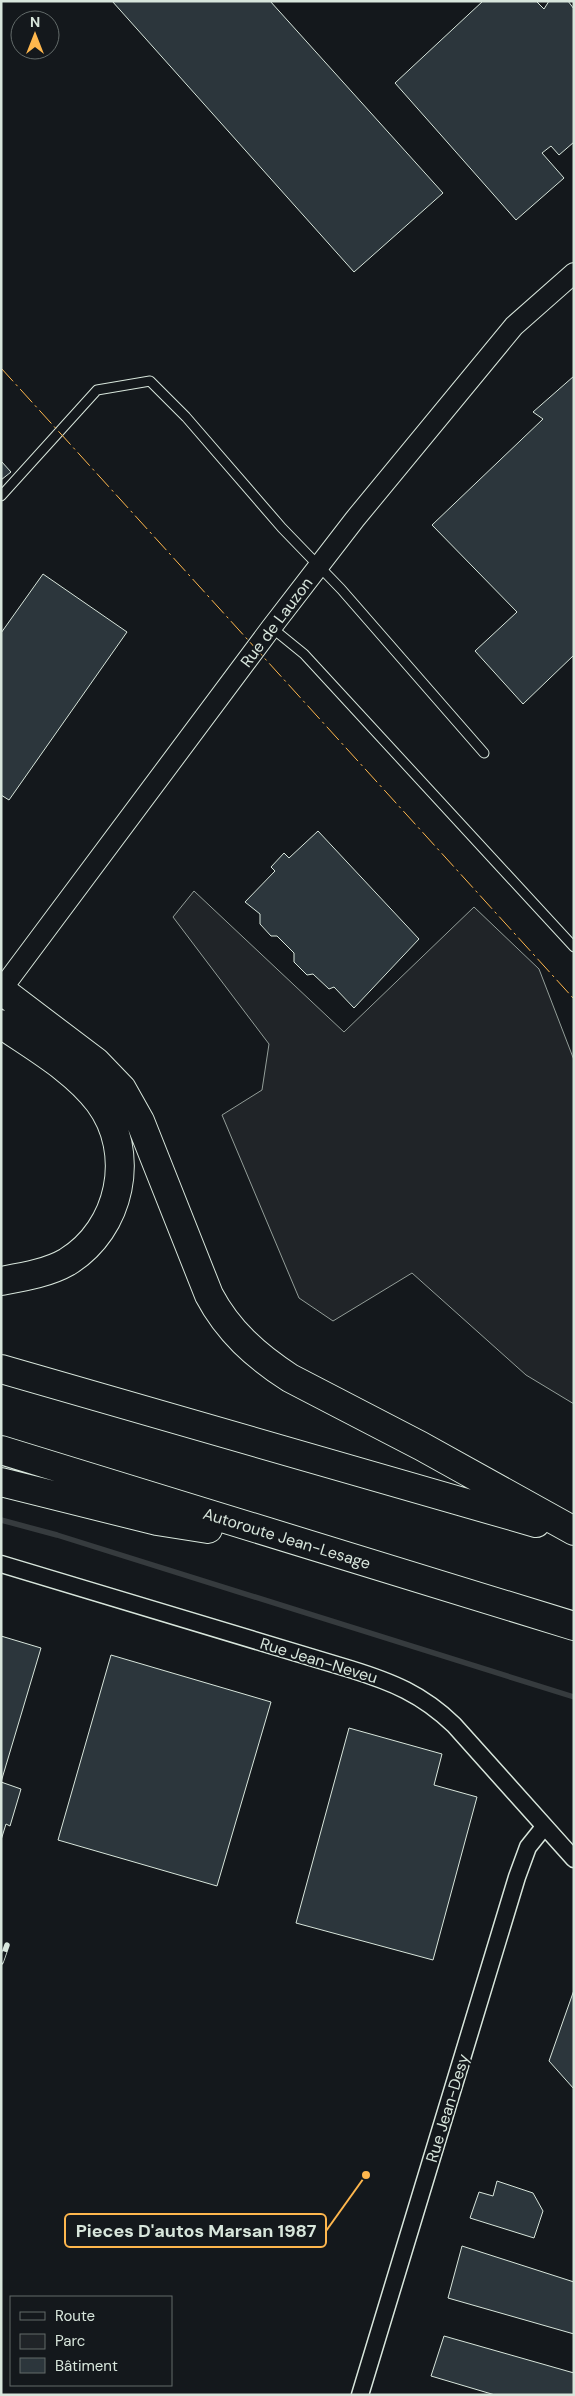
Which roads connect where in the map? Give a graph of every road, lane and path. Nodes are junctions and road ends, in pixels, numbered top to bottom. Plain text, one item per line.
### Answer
1 (574, 273) edge
2 (1, 496) edge
3 (318, 566) junction
4 (271, 628) junction
5 (484, 753) dead end
6 (574, 946) edge
7 (1, 990) edge
8 (1, 1024) edge
9 (1, 1280) edge
10 (1, 1369) edge
11 (1, 1450) edge
12 (1, 1482) edge
13 (574, 1533) edge
14 (303, 1543) junction
15 (1, 1564) edge
16 (574, 1626) edge
17 (544, 1827) junction
18 (574, 1859) edge
19 (360, 2395) edge

1 - 3 street, Rue de Lauzon
2 - 3 lane
3 - 4 street, Rue de Lauzon
3 - 5 lane
4 - 6 lane
4 - 7 street, Rue de Lauzon
7 - 13 highway
8 - 9 highway
10 - 13 highway
11 - 14 highway, Autoroute Jean-Lesage
12 - 14 highway
14 - 16 highway, Autoroute Jean-Lesage
15 - 17 street, Rue Jean-Neveu
17 - 18 street, Rue Jean-Neveu
17 - 19 street, Rue Jean-Desy

